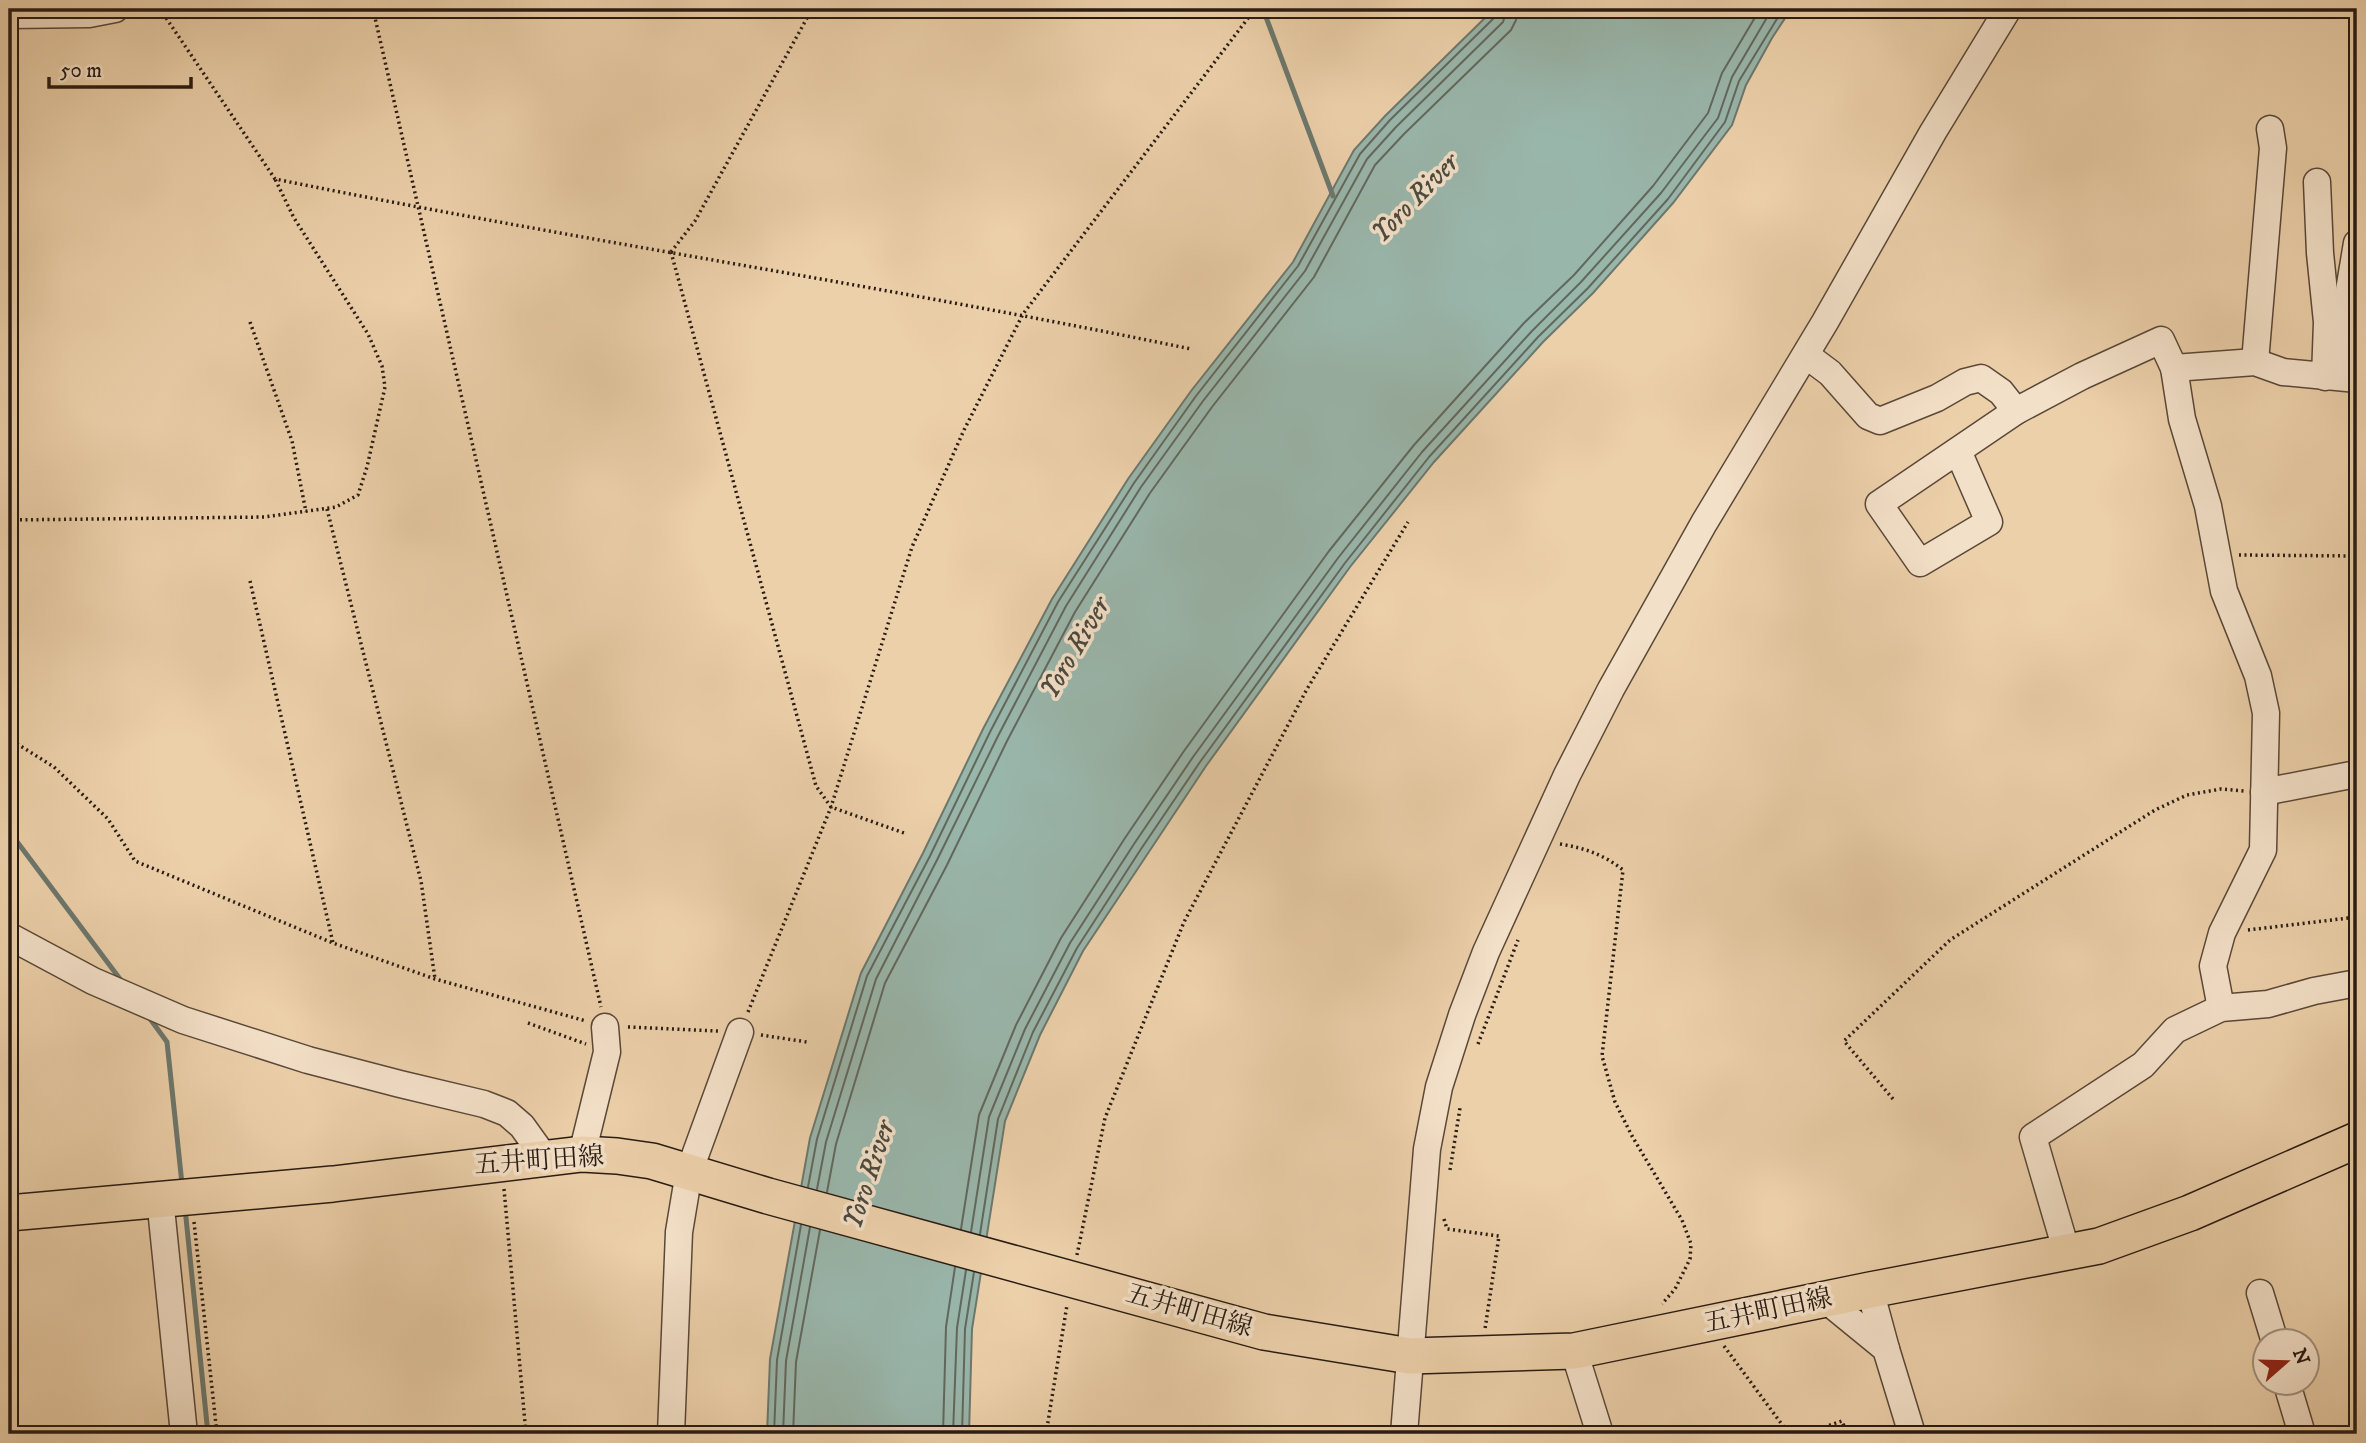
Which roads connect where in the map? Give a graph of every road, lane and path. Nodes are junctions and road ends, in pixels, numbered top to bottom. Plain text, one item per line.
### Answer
1 (115, 9) edge
2 (160, 9) edge
3 (373, 9) edge
4 (812, 9) edge
5 (1227, 9) edge
6 (1255, 9) edge
7 (2008, 9) edge
8 (1250, 14) junction
9 (9, 15) edge
10 (2270, 129) dead end
11 (275, 179) junction
12 (2316, 182) dead end
13 (417, 208) junction
14 (2357, 243) edge
15 (671, 252) junction
16 (1023, 314) junction
17 (250, 321) dead end
18 (1191, 349) dead end
19 (1806, 355) junction
20 (2255, 362) junction
21 (2174, 368) junction
22 (2341, 378) edge
23 (2016, 411) junction
24 (1958, 451) dead end
25 (327, 509) junction
26 (306, 512) junction
27 (9, 520) edge
28 (1408, 522) dead end
29 (2216, 555) junction
30 (2357, 556) edge
31 (250, 581) dead end
32 (9, 714) edge
33 (2351, 775) dead end
34 (2264, 792) junction
35 (831, 807) junction
36 (1545, 822) junction
37 (904, 833) dead end
38 (2357, 917) edge
39 (1522, 930) dead end
40 (2222, 933) junction
41 (9, 936) edge
42 (333, 943) junction
43 (435, 979) junction
44 (2357, 984) edge
45 (2221, 1008) junction
46 (528, 1023) dead end
47 (740, 1032) junction
48 (606, 1039) junction
49 (807, 1042) dead end
50 (1474, 1056) dead end
51 (1892, 1099) dead end
52 (1460, 1107) dead end
53 (2357, 1140) edge
54 (582, 1153) junction
55 (545, 1158) junction
56 (502, 1163) junction
57 (688, 1172) junction
58 (1449, 1173) dead end
59 (175, 1197) junction
60 (9, 1213) edge
61 (1443, 1213) dead end
62 (2067, 1253) junction
63 (1080, 1268) junction
64 (1870, 1290) junction
65 (2260, 1293) dead end
66 (1826, 1300) junction
67 (1659, 1309) dead end
68 (1707, 1324) junction
69 (2271, 1328) edge
70 (1886, 1349) junction
71 (1574, 1350) junction
72 (1481, 1355) junction
73 (1410, 1356) junction
74 (2291, 1398) edge
75 (184, 1434) edge
76 (218, 1434) edge
77 (526, 1434) edge
78 (671, 1434) edge
79 (1046, 1434) edge
80 (1404, 1434) edge
81 (1600, 1434) edge
82 (1789, 1434) edge
83 (1803, 1434) edge
84 (1847, 1434) edge
85 (1912, 1434) edge
86 (2302, 1434) edge

1 - 9 street
2 - 11 path
3 - 13 path
4 - 15 path
5 - 8 path
6 - 8 path
7 - 19 street
8 - 16 path
10 - 20 street
11 - 13 path
11 - 25 path
12 - 22 street
13 - 15 path
13 - 48 path
14 - 22 street
15 - 16 path
15 - 35 path
16 - 18 path
16 - 35 path
17 - 26 path
19 - 23 street
19 - 36 street
20 - 21 street
20 - 22 street
21 - 23 street
21 - 29 street
23 - 24 street
25 - 26 path
25 - 43 path
26 - 27 path
28 - 63 path
29 - 30 path
29 - 34 street
31 - 42 path
32 - 42 path
33 - 34 street
34 - 40 street
34 - 51 path
35 - 37 path
35 - 47 path
36 - 67 path
36 - 73 street
38 - 40 path
39 - 50 path
40 - 45 street
41 - 55 street
42 - 43 path
43 - 48 path
44 - 45 street
45 - 62 street
46 - 48 path
47 - 48 path
47 - 49 path
47 - 57 street
48 - 54 street
52 - 58 path
53 - 62 main road, 五井町田線
54 - 55 main road, 五井町田線
54 - 57 main road, 五井町田線
55 - 56 main road, 五井町田線
56 - 59 main road, 五井町田線
56 - 77 path
57 - 63 main road, 五井町田線
57 - 78 street
59 - 60 main road, 五井町田線
59 - 75 street
59 - 76 path
61 - 72 path
62 - 64 main road, 五井町田線
63 - 73 main road, 五井町田線
63 - 79 path
64 - 66 main road, 五井町田線
64 - 70 street
65 - 69 street
66 - 68 main road, 五井町田線
66 - 70 street
68 - 71 main road, 五井町田線
68 - 82 path
70 - 85 street
71 - 72 main road, 五井町田線
71 - 81 street
72 - 73 main road, 五井町田線
73 - 80 street
74 - 86 street
83 - 84 path

